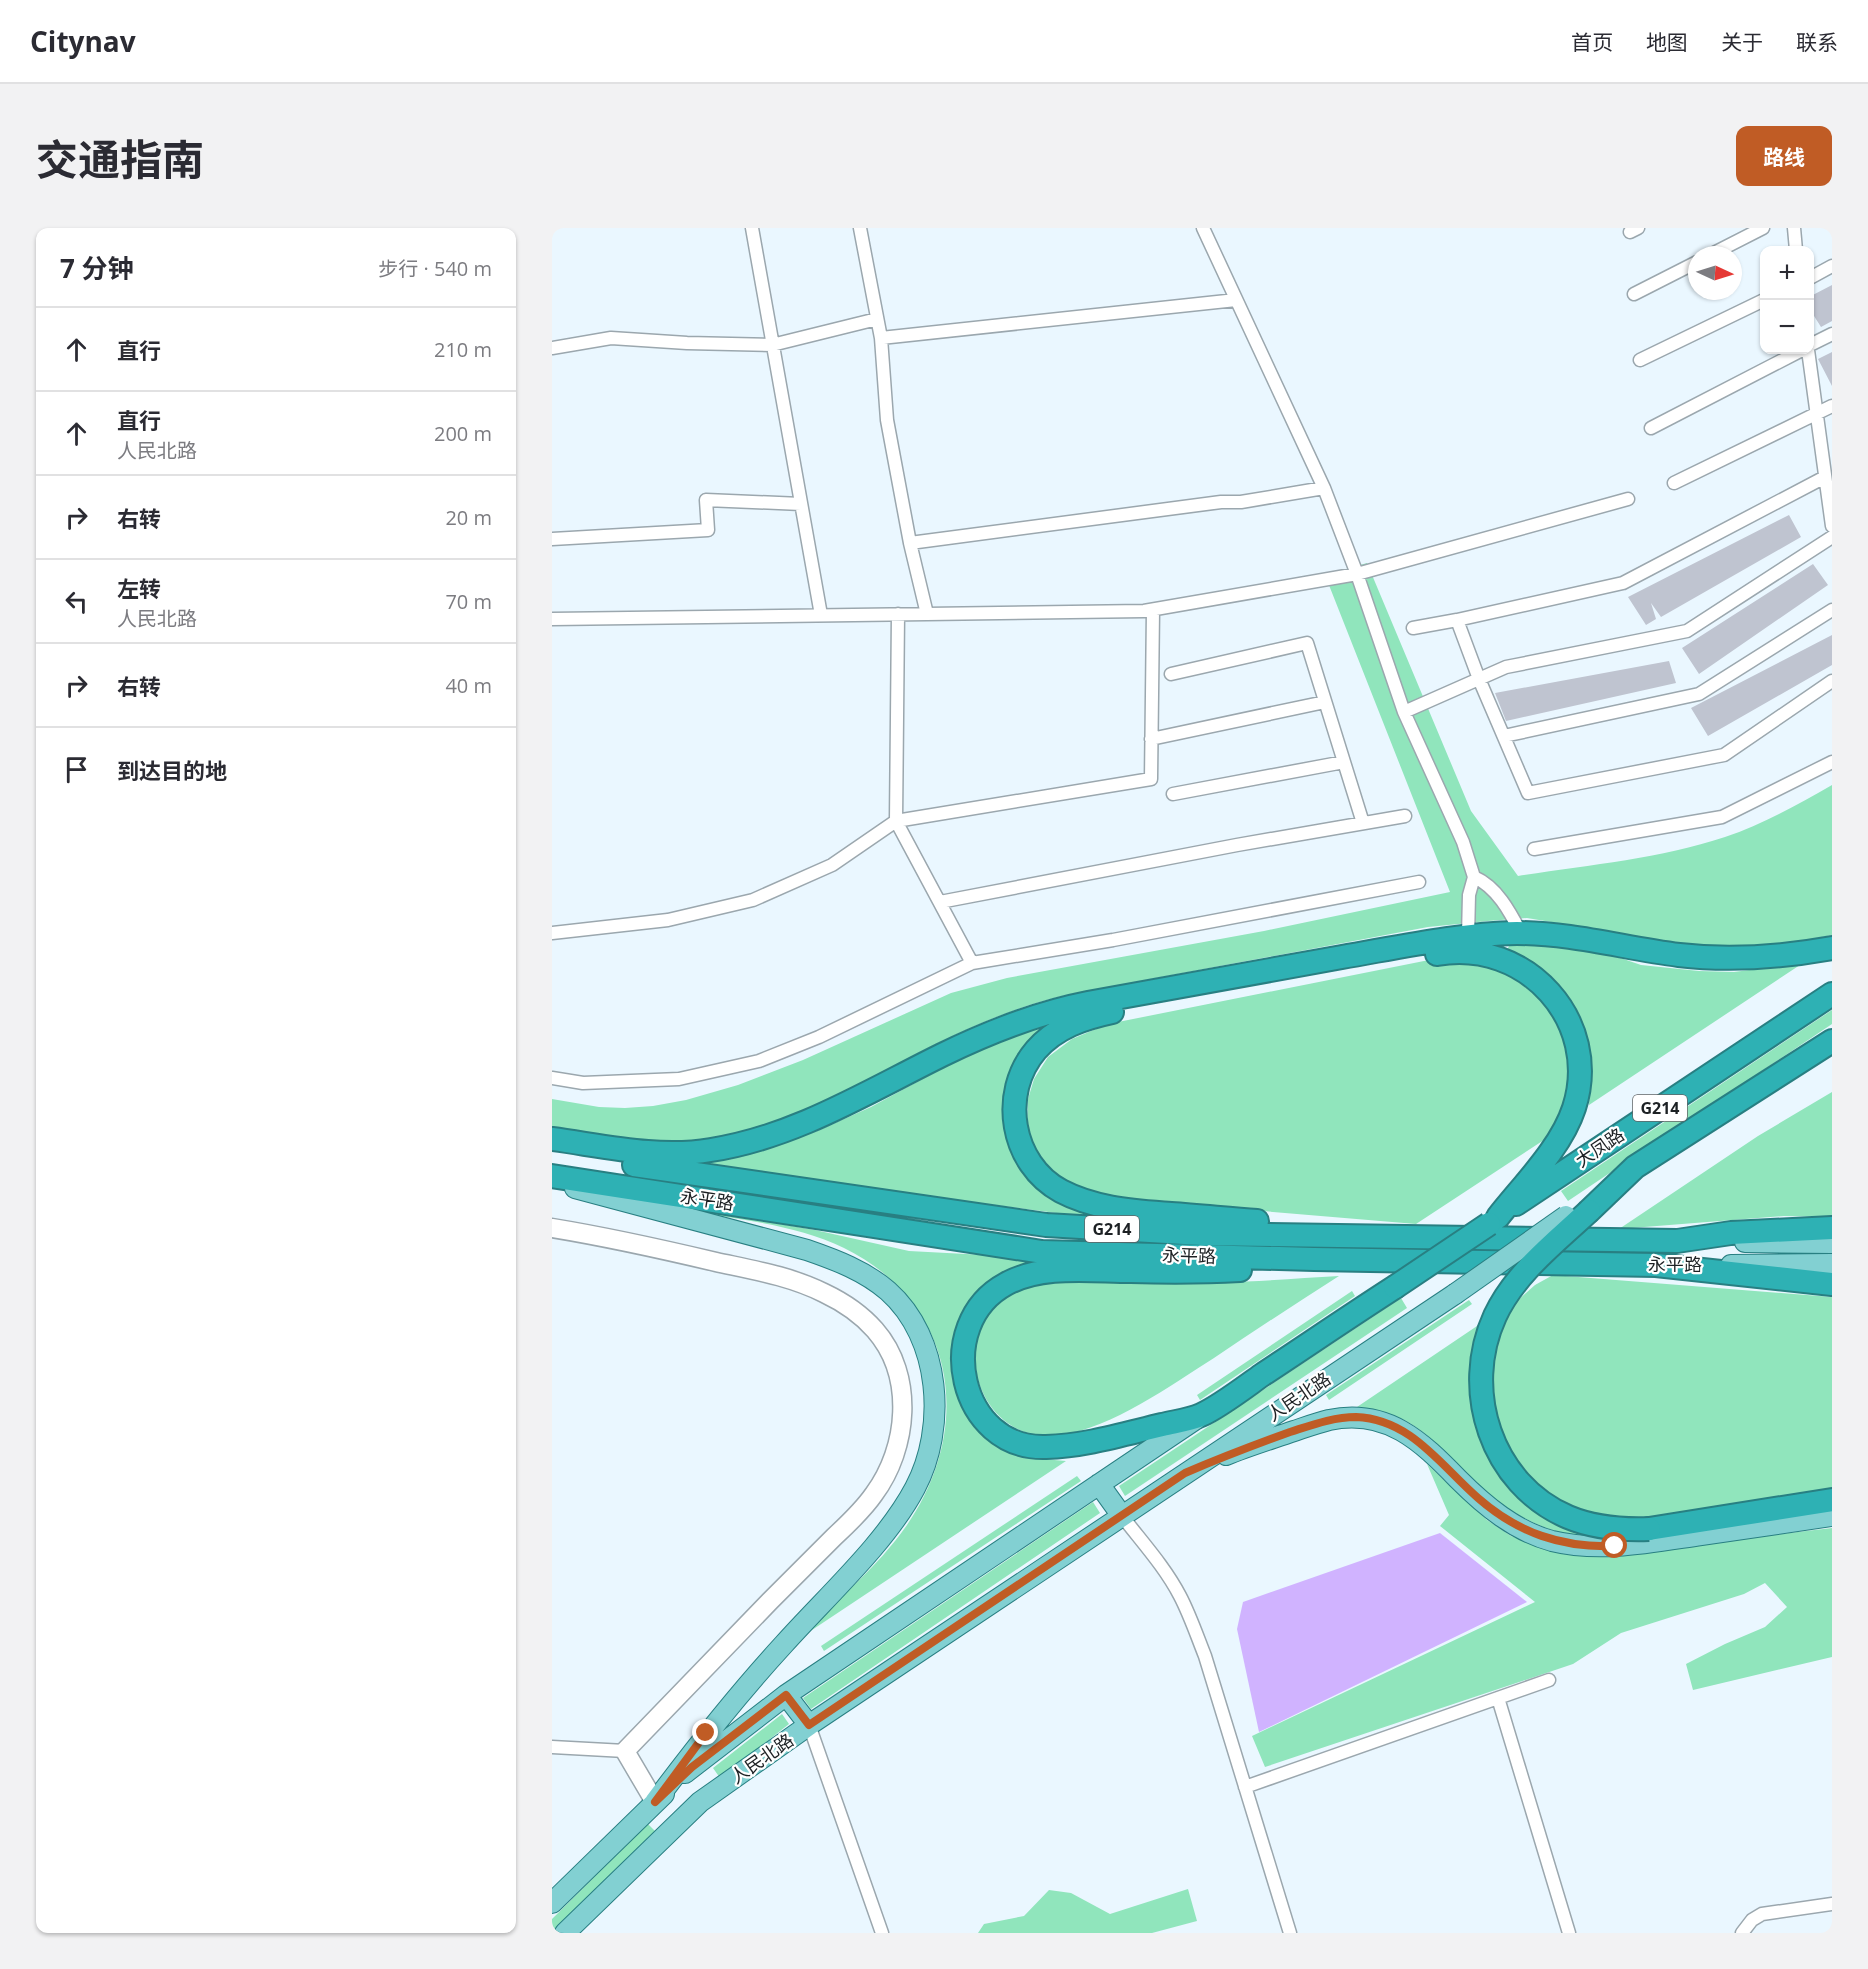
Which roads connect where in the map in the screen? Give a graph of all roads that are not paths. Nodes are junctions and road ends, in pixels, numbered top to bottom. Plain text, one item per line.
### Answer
1 (752, 228) edge
2 (860, 228) edge
3 (1203, 228) edge
4 (1763, 228) edge
5 (1794, 228) edge
6 (1728, 246) edge
7 (1796, 246) edge
8 (1688, 266) edge
9 (1832, 266) edge
10 (1814, 275) edge
11 (1634, 294) dead end
12 (1236, 300) junction
13 (1760, 302) edge
14 (877, 319) junction
15 (1832, 334) edge
16 (881, 338) junction
17 (1814, 344) edge
18 (772, 345) junction
19 (552, 348) edge
20 (1794, 354) edge
21 (1810, 354) edge
22 (1640, 360) dead end
23 (1832, 406) edge
24 (1817, 414) junction
25 (1651, 428) dead end
26 (1825, 477) junction
27 (1674, 483) dead end
28 (1324, 488) junction
29 (1628, 499) dead end
30 (1830, 503) edge
31 (801, 504) junction
32 (1832, 526) edge
33 (1832, 537) edge
34 (552, 539) edge
35 (910, 543) junction
36 (1357, 574) junction
37 (1153, 610) junction
38 (1832, 610) edge
39 (898, 614) junction
40 (927, 614) junction
41 (821, 615) junction
42 (552, 619) edge
43 (1457, 620) junction
44 (1413, 628) dead end
45 (1171, 674) dead end
46 (1479, 679) junction
47 (1832, 681) edge
48 (1325, 702) junction
49 (1404, 712) junction
50 (1504, 735) junction
51 (1151, 738) junction
52 (1344, 762) junction
53 (1832, 762) edge
54 (1173, 794) dead end
55 (1405, 816) dead end
56 (896, 821) junction
57 (1364, 823) junction
58 (1534, 849) dead end
59 (1474, 877) junction
60 (1419, 882) dead end
61 (939, 902) junction
62 (552, 933) edge
63 (1521, 933) junction
64 (1468, 936) junction
65 (1832, 948) edge
66 (972, 963) junction
67 (1832, 994) edge
68 (1832, 1041) edge
69 (1832, 1053) edge
70 (1802, 1060) junction
71 (552, 1078) edge
72 (552, 1139) edge
73 (552, 1153) edge
74 (1635, 1167) junction
75 (552, 1176) edge
76 (552, 1182) edge
77 (1493, 1220) junction
78 (552, 1227) edge
79 (1832, 1228) edge
80 (1335, 1236) junction
81 (1677, 1241) junction
82 (1832, 1243) edge
83 (1314, 1259) junction
84 (1832, 1264) edge
85 (1656, 1265) junction
86 (1832, 1284) edge
87 (1201, 1415) junction
88 (1185, 1473) junction
89 (1099, 1484) junction
90 (1832, 1500) edge
91 (1122, 1516) junction
92 (1832, 1516) edge
93 (1549, 1680) dead end
94 (786, 1695) junction
95 (1498, 1698) junction
96 (809, 1725) junction
97 (552, 1747) edge
98 (625, 1751) junction
99 (1245, 1787) junction
100 (655, 1802) junction
101 (552, 1903) edge
102 (1832, 1904) edge
103 (565, 1933) edge
104 (882, 1933) edge
105 (1290, 1933) edge
106 (1569, 1933) edge
107 (1742, 1933) edge

1 - 18 street
2 - 14 street
3 - 12 street
4 - 6 street
5 - 7 street
8 - 11 street
9 - 10 street
12 - 16 street
12 - 28 street
13 - 22 street
14 - 16 street
14 - 18 street
15 - 17 street
16 - 35 street
18 - 19 street
18 - 31 street
20 - 25 street
21 - 24 street
23 - 24 street
24 - 26 street
24 - 27 street
26 - 30 street
26 - 43 street
28 - 35 street
28 - 36 street
29 - 36 street
30 - 32 street
31 - 34 street
31 - 41 street
33 - 46 street
35 - 40 street
36 - 37 street
36 - 49 street
37 - 40 street
37 - 51 street
38 - 50 street
39 - 40 street
39 - 41 street
39 - 56 street
41 - 42 street
43 - 44 street
43 - 46 street
45 - 48 street
46 - 49 street
46 - 50 street
47 - 50 street
48 - 51 street
48 - 52 street
49 - 59 street
51 - 56 street
52 - 54 street
52 - 57 street
53 - 58 street
55 - 57 street
56 - 61 street
56 - 62 street
57 - 61 street
59 - 63 street
59 - 64 street
60 - 66 street
61 - 66 street
63 - 64 highway
63 - 65 highway
64 - 72 highway
66 - 71 street
67 - 77 highway, 大凤路 / G214
68 - 70 highway, 大凤路 / G214
69 - 70 highway
70 - 74 highway, 大凤路 / G214
73 - 80 highway, 永平路 / G214
74 - 88 main road, 人民北路, bridge
74 - 90 highway, 大凤路, bridge
75 - 83 highway, 永平路 / G214
76 - 100 main road
77 - 80 highway
77 - 87 highway, 人民北路 / G214, bridge
78 - 98 street
79 - 81 highway
80 - 81 highway, 永平路 / G214
81 - 82 main road, 永平路
83 - 85 highway, 永平路 / G214
83 - 87 highway
84 - 85 main road, 永平路
85 - 86 highway
87 - 89 main road, 人民北路
88 - 91 main road, 人民北路
88 - 92 main road
89 - 91 main road
89 - 94 main road, 人民北路
91 - 96 main road, 人民北路
91 - 99 street
93 - 95 street
94 - 96 main road
94 - 100 main road, 人民北路
95 - 99 street
95 - 106 street
96 - 103 main road, 人民北路
96 - 104 street
97 - 98 street
98 - 100 street
99 - 105 street
100 - 101 main road, 人民北路
102 - 107 street

